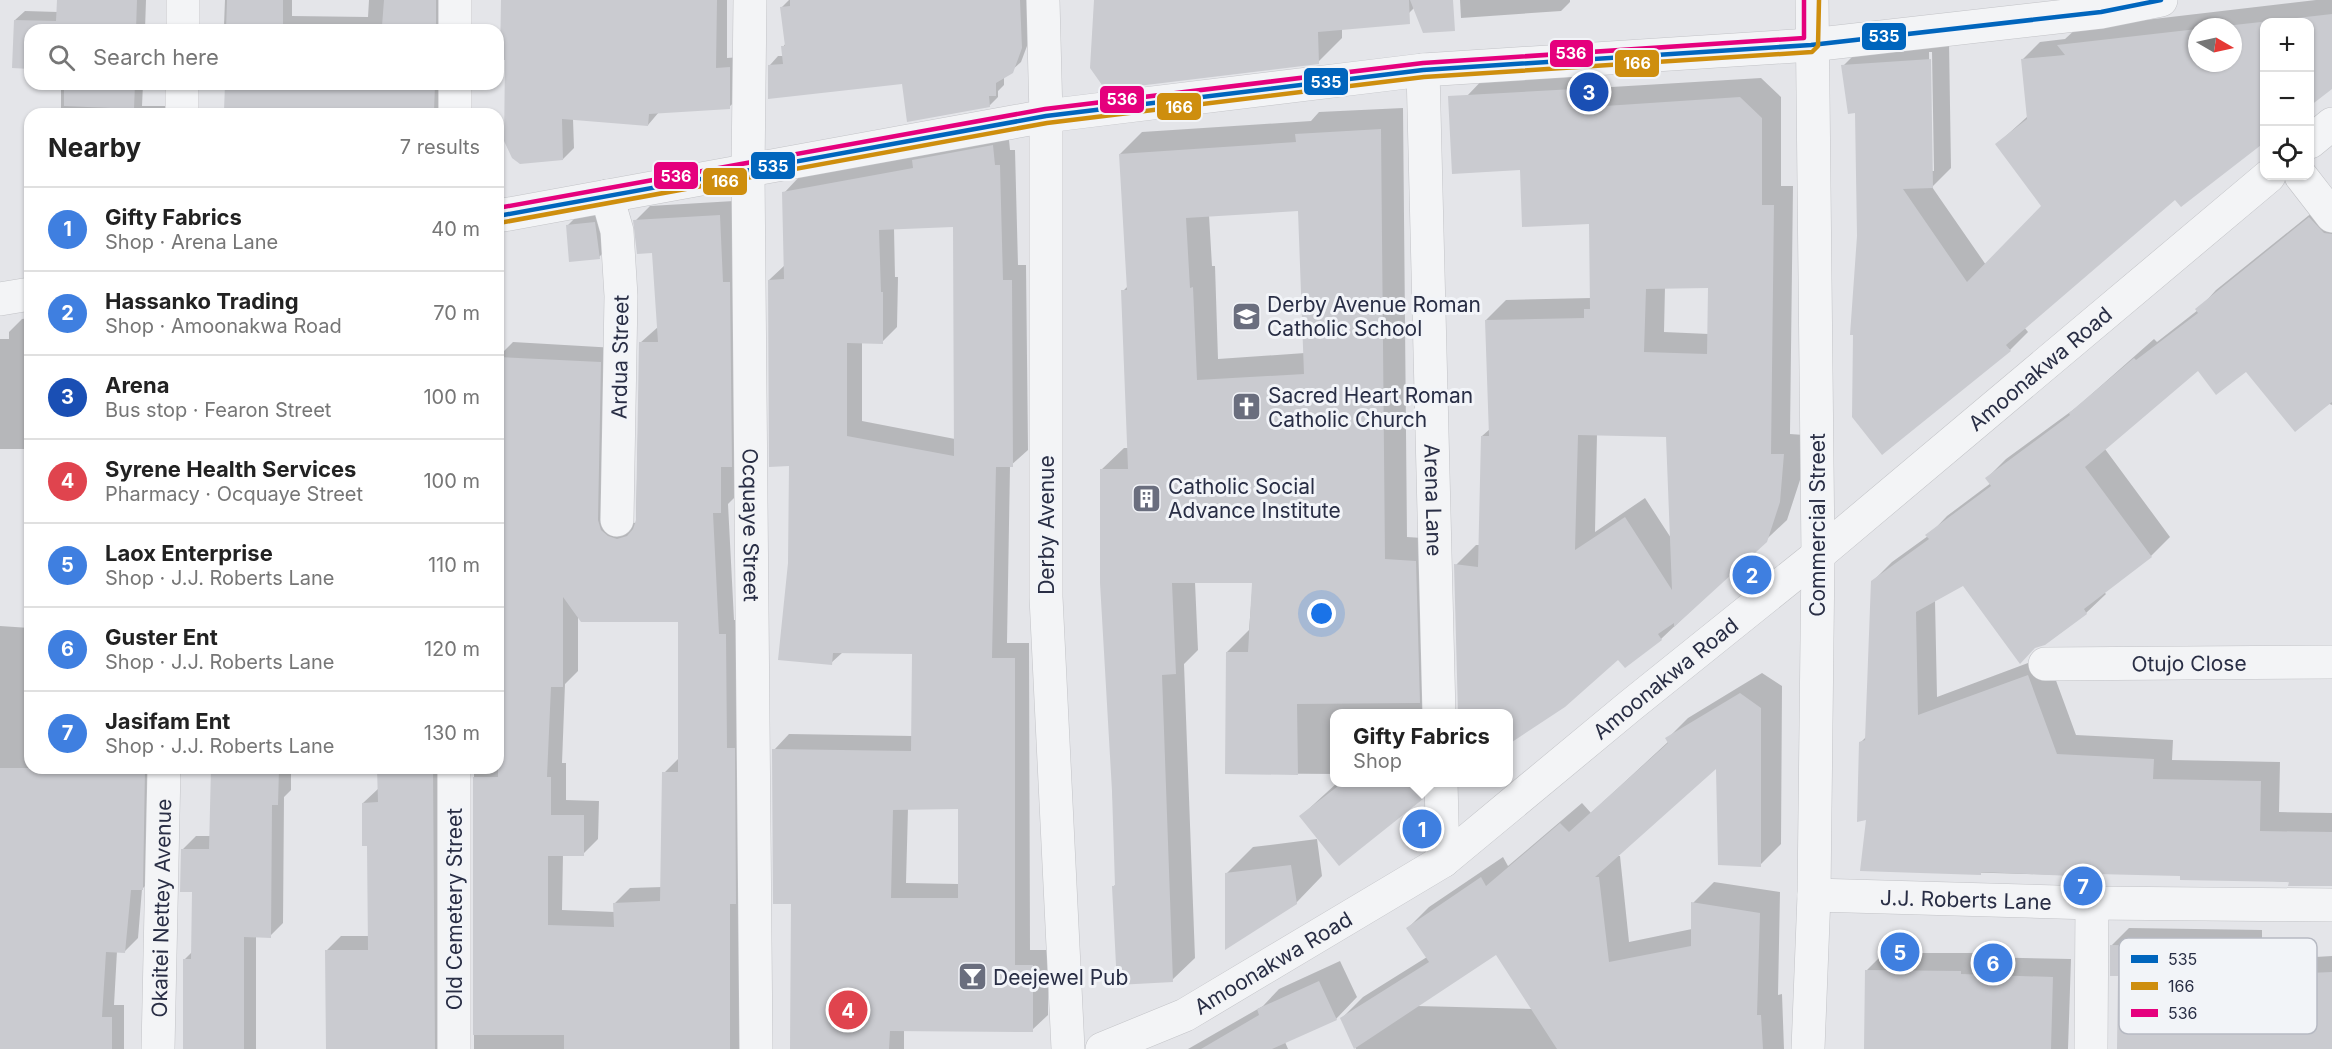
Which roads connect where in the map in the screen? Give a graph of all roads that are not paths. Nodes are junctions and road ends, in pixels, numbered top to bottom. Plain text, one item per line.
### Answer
1 (183, 0) edge
2 (455, 0) edge
3 (750, 0) edge
4 (1043, 0) edge
5 (1812, 0) edge
6 (2161, 0) edge
7 (183, 24) edge
8 (455, 24) edge
9 (1811, 45) junction
10 (1423, 70) junction
11 (182, 90) edge
12 (455, 90) edge
13 (182, 108) edge
14 (455, 108) edge
15 (1046, 116) junction
16 (2332, 124) edge
17 (2314, 139) edge
18 (748, 171) junction
19 (2264, 180) edge
20 (2304, 180) edge
21 (607, 196) junction
22 (504, 215) edge
23 (2332, 216) edge
24 (24, 295) edge
25 (0, 299) edge
26 (617, 520) dead end
27 (1818, 555) junction
28 (2332, 662) edge
29 (2045, 664) dead end
30 (1439, 709) edge
31 (164, 774) edge
32 (454, 774) edge
33 (1441, 787) edge
34 (1443, 861) junction
35 (1814, 895) junction
36 (2091, 903) junction
37 (2332, 905) edge
38 (158, 1049) edge
39 (454, 1049) edge
40 (756, 1049) edge
41 (1068, 1049) edge
42 (1102, 1049) edge
43 (1808, 1049) edge
44 (2091, 1049) edge

1 - 7 street
2 - 8 street
3 - 18 street, Ocquaye Street
4 - 15 street, Derby Avenue
5 - 9 street, Commercial Street
6 - 9 street
9 - 10 street
9 - 27 street, Commercial Street
10 - 15 street
10 - 30 street, Arena Lane
11 - 13 street
12 - 14 street
15 - 18 street
15 - 41 street, Derby Avenue
16 - 17 street
18 - 21 street
18 - 40 street, Ocquaye Street
19 - 27 street, Amoonakwa Road
20 - 23 street
21 - 22 street
21 - 26 street, Ardua Street
24 - 25 street
27 - 34 street, Amoonakwa Road
27 - 35 street, Commercial Street
28 - 29 street, Otujo Close
31 - 38 street, Okaitei Nettey Avenue
32 - 39 street, Old Cemetery Street
33 - 34 street
34 - 42 street, Amoonakwa Road
35 - 36 street, J.J. Roberts Lane
35 - 43 street, Commercial Street
36 - 37 street, J.J. Roberts Lane
36 - 44 street

